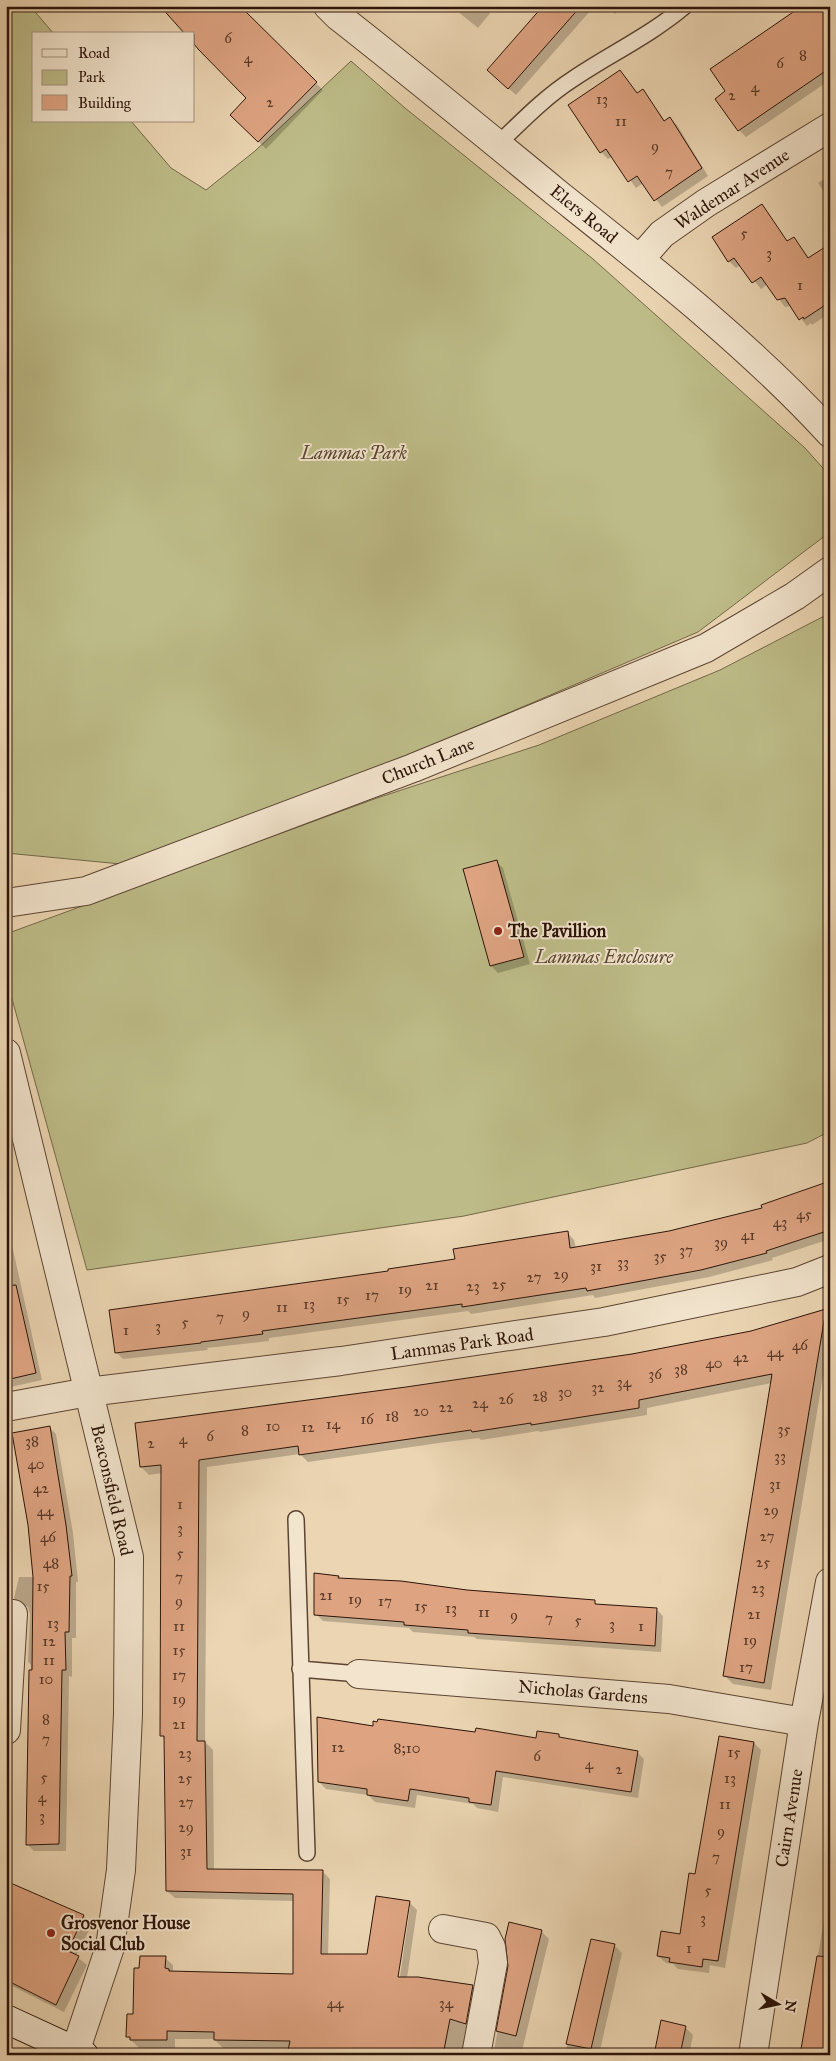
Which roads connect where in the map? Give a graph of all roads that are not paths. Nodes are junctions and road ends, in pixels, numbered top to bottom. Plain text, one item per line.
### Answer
1 (328, 6) edge
2 (686, 6) edge
3 (830, 127) edge
4 (498, 144) junction
5 (640, 259) junction
6 (830, 433) edge
7 (830, 571) edge
8 (6, 903) edge
9 (6, 1053) edge
10 (830, 1269) edge
11 (88, 1392) junction
12 (6, 1407) edge
13 (296, 1519) dead end
14 (830, 1582) edge
15 (13, 1614) dead end
16 (300, 1669) junction
17 (359, 1674) joint
18 (804, 1722) junction
19 (6, 1730) edge
20 (307, 1852) dead end
21 (443, 1929) dead end
22 (6, 2019) edge
23 (80, 2053) edge
24 (476, 2055) edge
25 (753, 2055) edge

1 - 4 street, Elers Road
2 - 4 lane
3 - 5 street, Waldemar Avenue
4 - 5 street, Elers Road
5 - 6 street, Elers Road
7 - 8 street, Church Lane
9 - 11 street, Beaconsfield Road
10 - 11 street, Lammas Park Road
11 - 12 street, Lammas Park Road
11 - 23 street, Beaconsfield Road
13 - 16 lane
14 - 18 street, Cairn Avenue
15 - 19 street
16 - 17 lane
16 - 20 lane
17 - 18 street, Nicholas Gardens
18 - 25 street, Cairn Avenue
21 - 24 street
22 - 23 street

